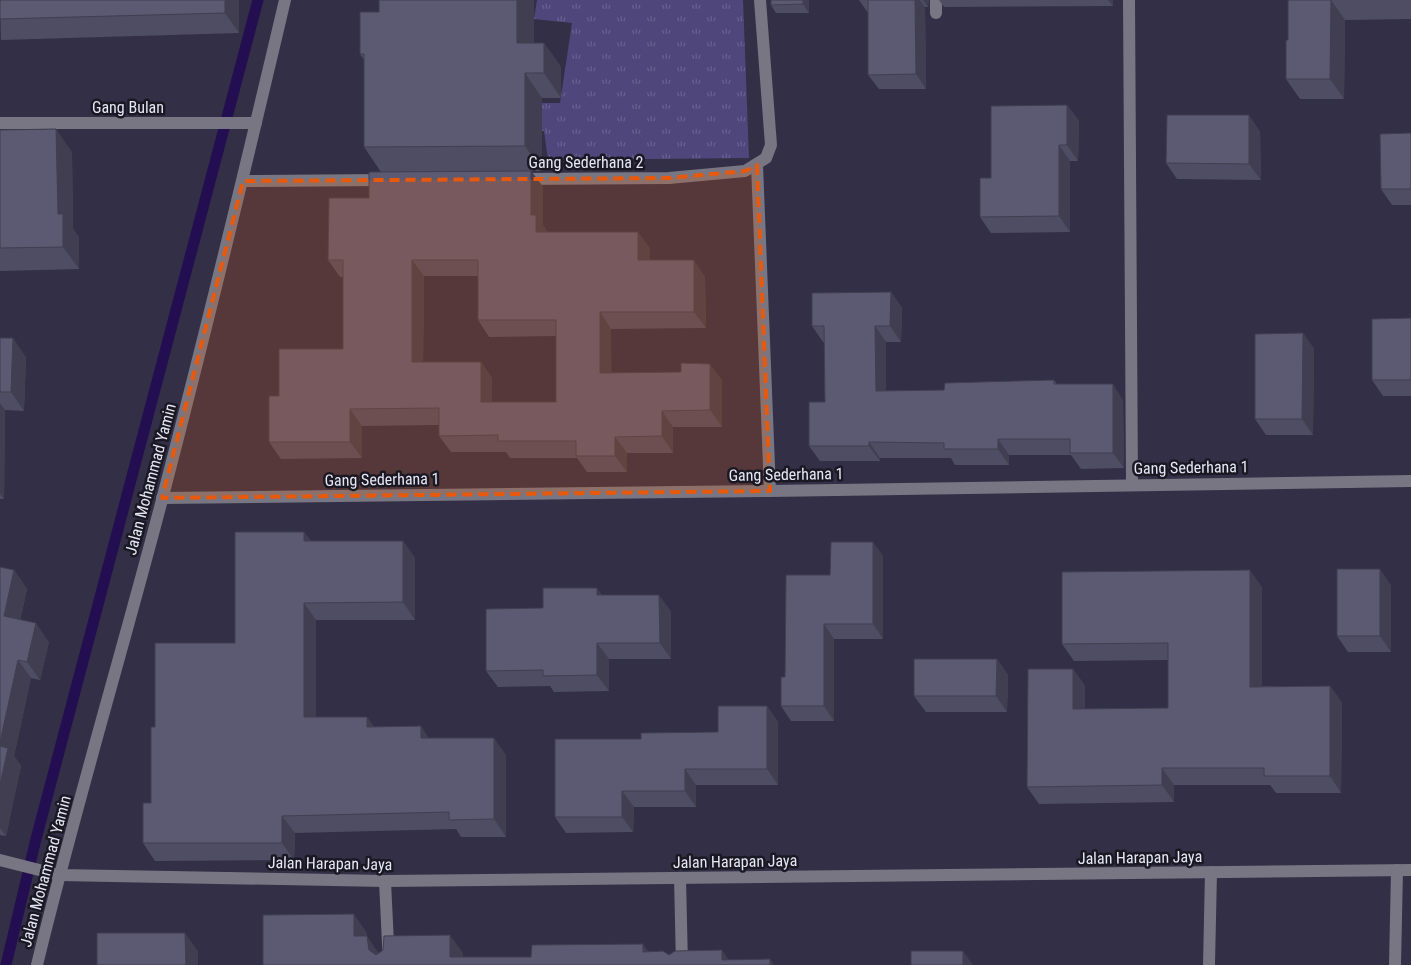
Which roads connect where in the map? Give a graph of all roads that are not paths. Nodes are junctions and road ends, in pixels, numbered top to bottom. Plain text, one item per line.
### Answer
1 (285, 0) edge
2 (760, 0) edge
3 (1129, 0) edge
4 (0, 123) edge
5 (256, 123) junction
6 (757, 166) junction
7 (510, 179) edge
8 (401, 180) edge
9 (243, 181) junction
10 (1411, 480) edge
11 (1132, 484) junction
12 (770, 491) junction
13 (162, 498) junction
14 (0, 860) edge
15 (1397, 870) junction
16 (1411, 870) edge
17 (1211, 872) junction
18 (59, 875) junction
19 (680, 878) junction
20 (385, 881) junction
21 (37, 965) edge
22 (389, 965) edge
23 (682, 965) edge
24 (1209, 965) edge
25 (1395, 965) edge

1 - 5 street, Jalan Mohammad Yamin
2 - 6 street
3 - 11 street
4 - 5 street, Gang Bulan
5 - 9 street, Jalan Mohammad Yamin
6 - 7 street, Gang Sederhana 2
6 - 12 street
8 - 9 street
9 - 13 street, Jalan Mohammad Yamin
10 - 11 street, Gang Sederhana 1
11 - 12 street, Gang Sederhana 1
12 - 13 street, Gang Sederhana 1
13 - 18 street, Jalan Mohammad Yamin
14 - 18 street, Jalan Harapan Jaya
15 - 16 street, Jalan Harapan Jaya
15 - 17 street, Jalan Harapan Jaya
15 - 25 street
17 - 19 street, Jalan Harapan Jaya
17 - 24 street
18 - 20 street, Jalan Harapan Jaya
18 - 21 street, Jalan Mohammad Yamin
19 - 20 street, Jalan Harapan Jaya
19 - 23 street
20 - 22 street

